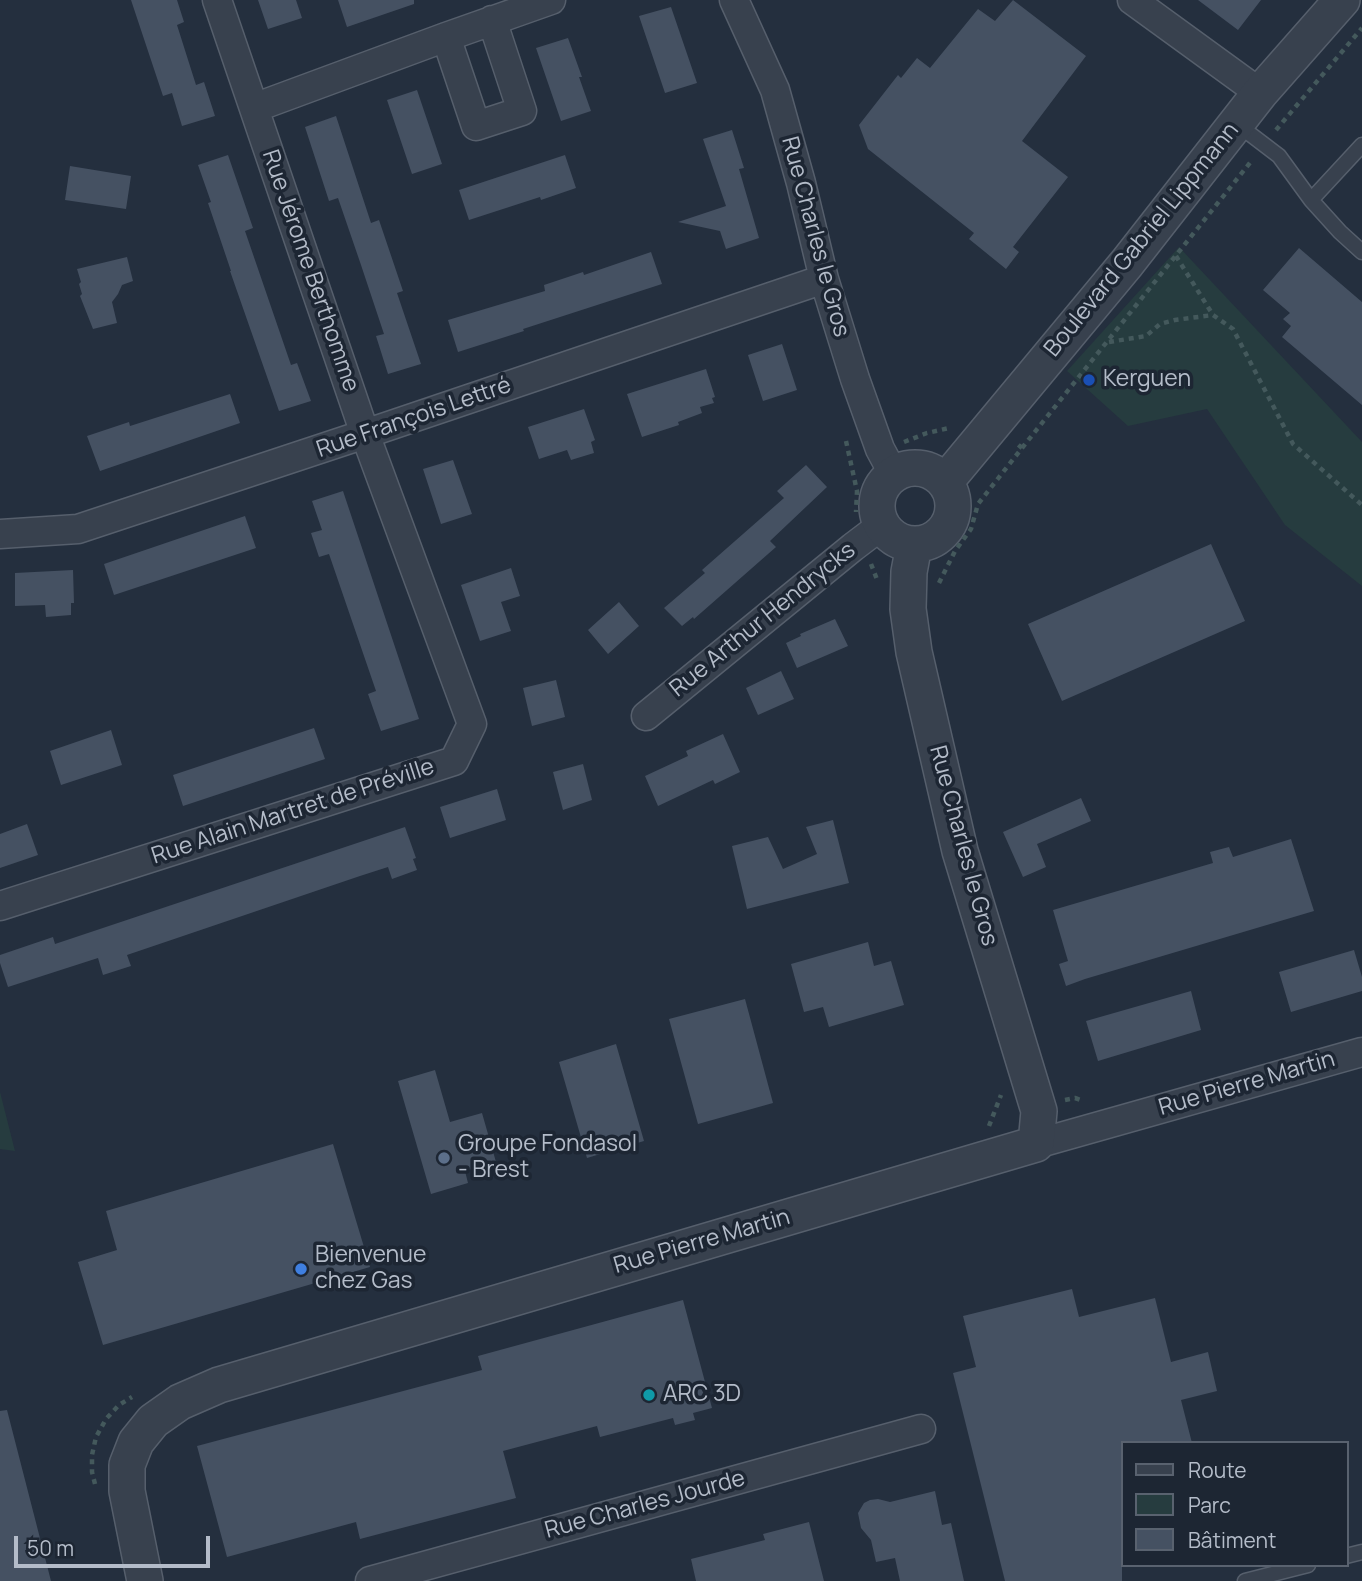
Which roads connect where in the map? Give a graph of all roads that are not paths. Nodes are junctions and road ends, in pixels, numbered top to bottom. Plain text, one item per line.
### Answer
1 (217, 0) edge
2 (551, 0) edge
3 (734, 0) edge
4 (1132, 0) edge
5 (1342, 0) edge
6 (492, 20) junction
7 (446, 37) junction
8 (1260, 93) junction
9 (254, 108) junction
10 (1236, 123) junction
11 (1362, 145) edge
12 (1311, 200) junction
13 (1362, 252) edge
14 (824, 279) junction
15 (365, 434) junction
16 (894, 475) junction
17 (945, 482) junction
18 (872, 533) junction
19 (0, 534) edge
20 (914, 545) junction
21 (646, 716) dead end
22 (0, 906) edge
23 (1362, 1052) edge
24 (1036, 1144) junction
25 (921, 1429) dead end
26 (1300, 1567) edge
27 (145, 1581) edge
28 (370, 1581) edge
29 (1245, 1581) edge

1 - 9 street, Rue Jérome Berthomme
2 - 6 street
3 - 14 street, Rue Charles le Gros
4 - 8 street
5 - 8 street, Boulevard Gabriel Lippmann
6 - 7 street
6 - 7 street
7 - 9 street
8 - 10 street, Boulevard Gabriel Lippmann
9 - 15 street, Rue Jérome Berthomme
10 - 12 lane
10 - 17 street, Boulevard Gabriel Lippmann
11 - 12 lane
12 - 13 lane
14 - 15 street, Rue François Lettré
14 - 16 street, Rue Charles le Gros
15 - 19 street, Rue François Lettré
15 - 22 street, Rue Alain Martret de Préville
16 - 17 street
16 - 18 street
17 - 20 street
18 - 20 street
18 - 21 street, Rue Arthur Hendrycks
20 - 24 street, Rue Charles le Gros
23 - 24 street, Rue Pierre Martin
24 - 27 street, Rue Pierre Martin
25 - 28 street, Rue Charles Jourde
26 - 29 lane

